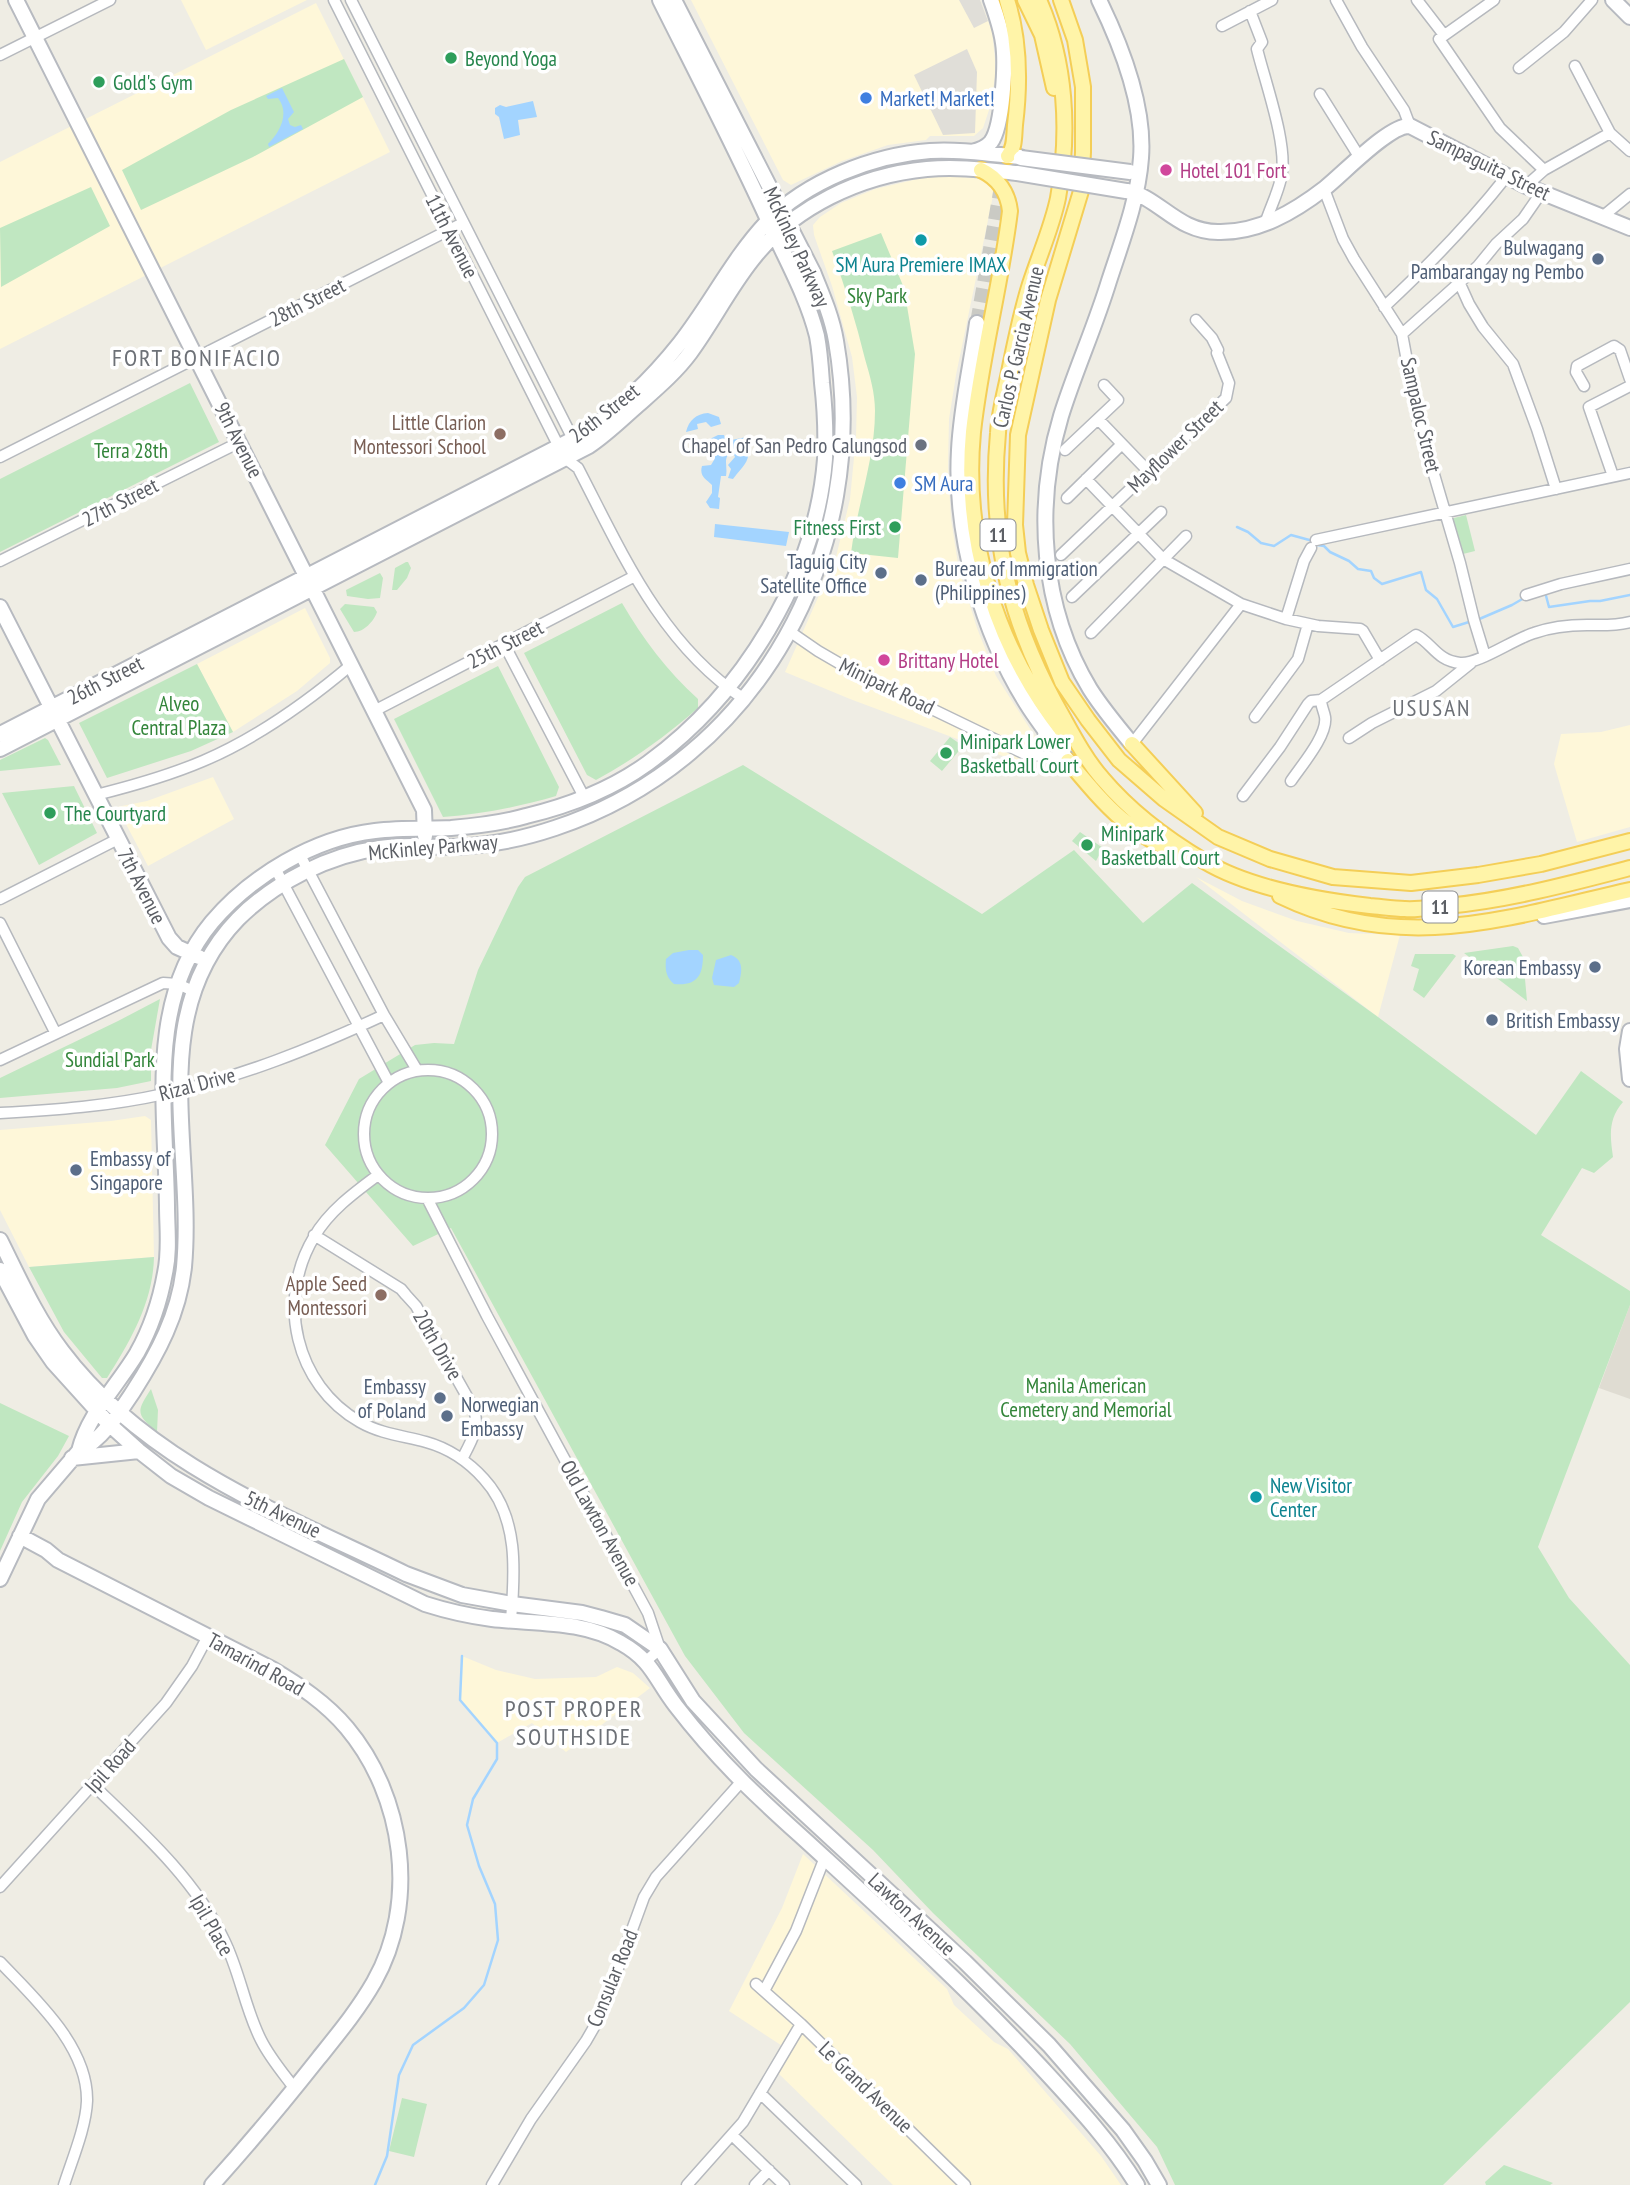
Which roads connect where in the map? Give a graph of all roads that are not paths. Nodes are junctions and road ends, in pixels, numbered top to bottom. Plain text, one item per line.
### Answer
1 (16, 0) edge
2 (110, 0) edge
3 (334, 0) edge
4 (351, 0) edge
5 (660, 0) edge
6 (674, 0) edge
7 (991, 0) edge
8 (1007, 0) edge
9 (1026, 0) edge
10 (1039, 0) edge
11 (1061, 0) edge
12 (1099, 0) edge
13 (1272, 0) edge
14 (1336, 0) edge
15 (1417, 0) edge
16 (1494, 0) edge
17 (1592, 0) edge
18 (1614, 0) edge
19 (1250, 11) junction
20 (1630, 17) edge
21 (1222, 26) dead end
22 (1444, 34) junction
23 (35, 37) junction
24 (0, 55) edge
25 (1575, 66) dead end
26 (1518, 68) dead end
27 (1320, 94) dead end
28 (1410, 126) junction
29 (1610, 133) junction
30 (1062, 142) junction
31 (1630, 151) edge
32 (971, 152) junction
33 (1015, 157) junction
34 (1360, 158) junction
35 (981, 170) junction
36 (1544, 170) junction
37 (1134, 173) junction
38 (1506, 177) junction
39 (1526, 186) junction
40 (1324, 189) junction
41 (1131, 192) junction
42 (1541, 193) junction
43 (1630, 194) edge
44 (781, 210) junction
45 (1602, 217) junction
46 (463, 223) junction
47 (789, 223) junction
48 (1265, 224) junction
49 (772, 228) junction
50 (1630, 228) edge
51 (449, 230) junction
52 (1460, 284) junction
53 (1384, 307) junction
54 (1196, 320) dead end
55 (977, 323) tunnel mouth
56 (1402, 334) junction
57 (197, 357) junction
58 (1630, 379) edge
59 (1104, 385) dead end
60 (1584, 386) dead end
61 (1630, 386) edge
62 (1098, 419) junction
63 (240, 442) junction
64 (1121, 445) junction
65 (1065, 450) dead end
66 (571, 453) junction
67 (0, 457) edge
68 (1149, 472) junction
69 (1630, 473) edge
70 (1613, 476) junction
71 (1086, 479) junction
72 (1556, 489) junction
73 (1067, 498) dead end
74 (1112, 507) junction
75 (1161, 512) dead end
76 (1445, 512) junction
77 (1139, 534) junction
78 (1186, 536) dead end
79 (1061, 555) dead end
80 (1163, 559) junction
81 (0, 561) edge
82 (1630, 569) edge
83 (635, 576) junction
84 (310, 582) junction
85 (1526, 596) dead end
86 (1072, 597) dead end
87 (1241, 604) junction
88 (0, 607) edge
89 (1286, 619) junction
90 (1630, 622) edge
91 (1308, 624) junction
92 (789, 631) junction
93 (1091, 633) dead end
94 (504, 644) junction
95 (1485, 656) junction
96 (1380, 660) junction
97 (1472, 663) junction
98 (351, 665) junction
99 (727, 688) junction
100 (744, 699) junction
101 (1321, 700) junction
102 (374, 711) junction
103 (54, 713) junction
104 (1255, 717) dead end
105 (1044, 729) junction
106 (0, 734) edge
107 (1349, 738) dead end
108 (1132, 744) junction
109 (0, 749) edge
110 (1025, 754) junction
111 (1068, 761) junction
112 (1100, 776) junction
113 (1291, 781) dead end
114 (96, 795) junction
115 (1243, 796) dead end
116 (584, 797) junction
117 (425, 828) junction
118 (1218, 837) junction
119 (118, 839) junction
120 (1630, 841) edge
121 (426, 846) junction
122 (300, 855) junction
123 (1205, 862) junction
124 (275, 867) junction
125 (1630, 868) edge
126 (308, 870) junction
127 (1249, 880) junction
128 (284, 883) junction
129 (1630, 890) edge
130 (0, 899) edge
131 (1630, 900) edge
132 (1501, 920) junction
133 (0, 923) edge
134 (191, 953) junction
135 (207, 961) junction
136 (178, 984) junction
137 (193, 991) junction
138 (384, 1015) junction
139 (359, 1026) junction
140 (1630, 1031) edge
141 (55, 1032) junction
142 (0, 1060) edge
143 (417, 1070) junction
144 (1630, 1079) edge
145 (389, 1083) junction
146 (181, 1090) junction
147 (164, 1094) junction
148 (0, 1113) edge
149 (379, 1175) junction
150 (427, 1198) junction
151 (314, 1235) junction
152 (0, 1240) edge
153 (0, 1270) edge
154 (101, 1405) junction
155 (119, 1412) junction
156 (109, 1424) junction
157 (139, 1451) junction
158 (76, 1454) junction
159 (462, 1459) junction
160 (18, 1540) junction
161 (0, 1579) edge
162 (513, 1604) junction
163 (511, 1620) junction
164 (208, 1636) junction
165 (660, 1648) junction
166 (646, 1661) junction
167 (742, 1781) junction
168 (93, 1785) junction
169 (825, 1857) junction
170 (0, 1887) edge
171 (0, 1962) edge
172 (801, 2024) junction
173 (295, 2089) junction
174 (760, 2093) junction
175 (733, 2136) junction
176 (769, 2170) junction
177 (64, 2185) edge
178 (212, 2185) edge
179 (492, 2185) edge
180 (687, 2185) edge
181 (755, 2185) edge
182 (784, 2185) edge
183 (856, 2185) edge
184 (965, 2185) edge
185 (1137, 2185) edge
186 (1159, 2185) edge

1 - 23 main road, 9th Avenue
2 - 23 street
3 - 51 street, 11th Avenue
4 - 46 street, 11th Avenue
5 - 49 main road, McKinley Parkway
6 - 44 main road, McKinley Parkway
7 - 32 main road
8 - 33 main road
9 - 30 main road
10 - 30 main road, Carlos P. Garcia Avenue / 11
11 - 118 main road, Carlos P. Garcia Avenue / 11
12 - 37 main road
13 - 19 street
14 - 28 street
15 - 22 street
16 - 22 street
17 - 26 street
18 - 20 main road
19 - 21 street
19 - 48 street
22 - 36 street
23 - 24 street
23 - 57 main road, 9th Avenue
25 - 29 street
27 - 34 street
28 - 34 main road, Sampaguita Street
28 - 38 main road, Sampaguita Street
29 - 31 street
29 - 36 street
30 - 112 main road, Carlos P. Garcia Avenue / 11
32 - 33 main road, 26th Street
32 - 44 main road, 26th Street
33 - 37 main road, 26th Street, bridge
34 - 40 main road, Sampaguita Street
35 - 41 main road, 26th Street, bridge
35 - 47 main road, 26th Street
35 - 112 main road
36 - 39 street
37 - 41 main road
38 - 39 main road, Sampaguita Street
38 - 53 street
39 - 42 main road, Sampaguita Street
40 - 48 main road, Sampaguita Street
40 - 53 street, Sampaloc Street
41 - 48 main road, Sampaguita Street
41 - 108 main road
42 - 45 main road, Sampaguita Street
42 - 52 street
43 - 45 street
44 - 47 main road, McKinley Parkway
44 - 49 main road, 26th Street
45 - 50 main road, Sampaguita Street
46 - 51 street, 28th Street
46 - 66 street, 11th Avenue
47 - 49 main road, 26th Street
47 - 92 main road, McKinley Parkway
49 - 66 main road, 26th Street
49 - 99 main road, McKinley Parkway
51 - 57 street, 28th Street
51 - 66 street, 11th Avenue
52 - 56 street
52 - 72 street
53 - 56 street, Sampaloc Street
54 - 68 street, Mayflower Street
55 - 105 main road, Carlos P. Garcia Avenue
56 - 76 street, Sampaloc Street
57 - 63 main road, 9th Avenue
57 - 67 street, 28th Street
58 - 60 street
59 - 62 street
61 - 70 street
62 - 64 street
62 - 65 street
63 - 81 street, 27th Street
63 - 84 main road, 9th Avenue
64 - 68 street
64 - 71 street
66 - 83 street, 11th Avenue
66 - 84 main road, 26th Street
68 - 74 street, Mayflower Street
69 - 70 street
70 - 72 street
71 - 73 street
71 - 74 street
72 - 76 street
74 - 77 street
74 - 79 street, Mayflower Street
75 - 77 street
76 - 89 street
76 - 95 street, Sampaloc Street
77 - 80 street
77 - 86 street
78 - 80 street
80 - 87 street
80 - 93 street
82 - 85 street
83 - 94 street, 25th Street
83 - 99 street, 11th Avenue
84 - 98 main road, 9th Avenue
84 - 103 main road, 26th Street
87 - 89 street
87 - 108 street
88 - 103 main road, 7th Avenue
89 - 91 street
90 - 95 street
91 - 96 street
91 - 104 street
92 - 100 main road, McKinley Parkway
92 - 110 street, Minipark Road
94 - 102 street, 25th Street
94 - 116 street
95 - 97 street
96 - 97 street
96 - 101 street
97 - 107 street
98 - 102 main road, 9th Avenue
98 - 114 street
99 - 100 street, 11th Avenue
99 - 116 main road, McKinley Parkway
100 - 121 main road, McKinley Parkway
101 - 113 street
101 - 115 street
102 - 117 main road, 9th Avenue
103 - 106 main road, 26th Street
103 - 109 main road, 26th Street
103 - 114 main road, 7th Avenue
105 - 110 street
105 - 111 main road, Carlos P. Garcia Avenue
108 - 118 main road
110 - 111 street, Minipark Road
111 - 123 main road
112 - 123 main road, Carlos P. Garcia Avenue / 11
114 - 119 main road, 7th Avenue
116 - 117 main road, McKinley Parkway
117 - 121 main road, 9th Avenue
117 - 122 main road, McKinley Parkway
118 - 120 main road, Carlos P. Garcia Avenue / 11
119 - 130 street
119 - 134 main road, 7th Avenue
121 - 126 main road, McKinley Parkway
122 - 124 main road, McKinley Parkway
122 - 126 street
123 - 127 main road, Carlos P. Garcia Avenue / 11
124 - 128 street
124 - 134 main road, McKinley Parkway
125 - 127 main road, Carlos P. Garcia Avenue / 11
126 - 128 main road, McKinley Parkway
126 - 138 street
127 - 132 main road
128 - 135 main road, McKinley Parkway
128 - 139 street
129 - 132 main road
131 - 132 main road
133 - 141 street
134 - 135 main road, 7th Avenue
134 - 136 main road, McKinley Parkway
135 - 137 main road, McKinley Parkway
136 - 137 street
136 - 141 street
136 - 147 main road, McKinley Parkway
137 - 146 main road, McKinley Parkway
138 - 139 street, Rizal Drive
138 - 143 street
139 - 145 street
139 - 146 street, Rizal Drive
140 - 144 main road
141 - 142 street
143 - 145 street
143 - 150 street
145 - 149 street
146 - 147 street, Rizal Drive
146 - 155 main road, McKinley Parkway
147 - 148 street, Rizal Drive
147 - 154 main road, McKinley Parkway
149 - 150 street
149 - 151 street
150 - 165 street, Old Lawton Avenue
151 - 159 street, 20th Drive
151 - 159 street
152 - 154 main road, 5th Avenue
153 - 154 main road, 5th Avenue
154 - 155 main road, 5th Avenue
154 - 156 main road, 5th Avenue
154 - 158 main road, McKinley Parkway
155 - 156 main road, McKinley Parkway
155 - 162 main road, 5th Avenue
156 - 157 main road, 5th Avenue
156 - 158 main road, McKinley Parkway
157 - 158 main road
157 - 163 main road, 5th Avenue
158 - 160 main road
159 - 162 street
160 - 161 main road
160 - 164 main road, Tamarind Road
162 - 163 street
162 - 165 main road, 5th Avenue
163 - 166 main road, 5th Avenue
164 - 168 street, Ipil Road
164 - 173 main road, Tamarind Road
165 - 166 street
165 - 186 main road, Lawton Avenue
166 - 167 main road, Lawton Avenue
167 - 169 main road, Lawton Avenue
167 - 179 street, Consular Road
168 - 170 street, Ipil Road
168 - 173 street, Ipil Place
169 - 172 street, Le Grand Avenue
169 - 185 main road, Lawton Avenue
171 - 177 street
172 - 174 street
172 - 184 street, Le Grand Avenue
173 - 178 main road, Tamarind Road
174 - 175 street
174 - 183 street
175 - 176 street
175 - 180 street
176 - 181 street
176 - 182 street

